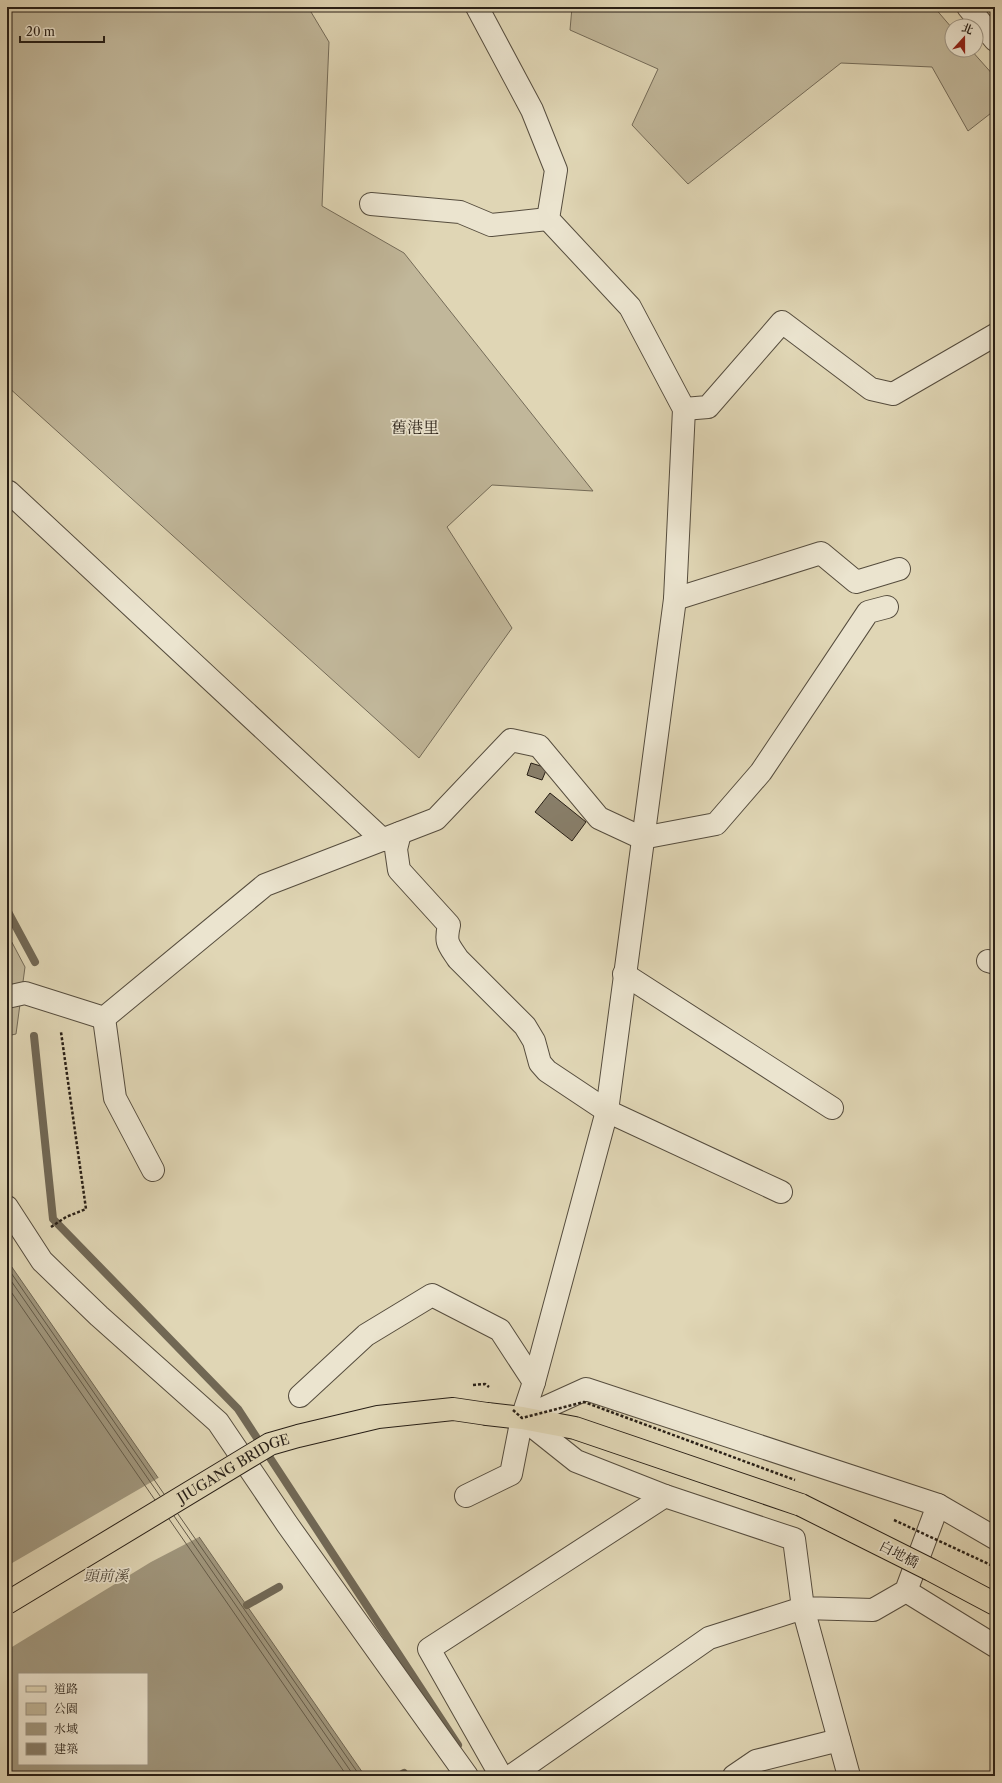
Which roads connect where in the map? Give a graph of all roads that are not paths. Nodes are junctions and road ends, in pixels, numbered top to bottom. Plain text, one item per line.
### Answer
1 (477, 7) edge
2 (968, 7) edge
3 (995, 40) edge
4 (371, 204) dead end
5 (548, 219) junction
6 (995, 335) edge
7 (684, 409) junction
8 (9, 492) dead end
9 (899, 569) dead end
10 (675, 600) junction
11 (887, 607) dead end
12 (392, 836) junction
13 (642, 838) junction
14 (624, 974) junction
15 (7, 997) edge
16 (104, 1018) junction
17 (832, 1108) dead end
18 (607, 1111) junction
19 (153, 1170) dead end
20 (781, 1192) dead end
21 (7, 1207) edge
22 (534, 1382) junction
23 (300, 1396) dead end
24 (517, 1413) junction
25 (466, 1496) dead end
26 (665, 1496) junction
27 (938, 1505) junction
28 (995, 1538) edge
29 (906, 1591) junction
30 (7, 1603) edge
31 (995, 1604) edge
32 (803, 1608) junction
33 (995, 1646) edge
34 (839, 1740) junction
35 (467, 1776) edge
36 (502, 1776) edge
37 (511, 1776) edge
38 (734, 1776) edge
39 (849, 1776) edge

1 - 5 street
2 - 3 street
4 - 5 street
5 - 7 street
6 - 7 street
7 - 10 street
8 - 12 street
9 - 10 street
10 - 13 street
11 - 13 street
12 - 13 street
12 - 16 street
12 - 18 street
13 - 14 street
14 - 17 street
14 - 18 street
15 - 16 street
16 - 19 street
18 - 20 street
18 - 22 street
21 - 35 street
22 - 23 street
22 - 24 street
24 - 25 street
24 - 26 street
24 - 27 street
24 - 30 main road, JIUGANG BRIDGE, bridge
24 - 31 main road, 白地橋, bridge
26 - 32 street
26 - 36 street
27 - 28 street
27 - 29 street
29 - 32 street
29 - 33 street
32 - 34 street
32 - 37 street
34 - 38 street
34 - 39 street

